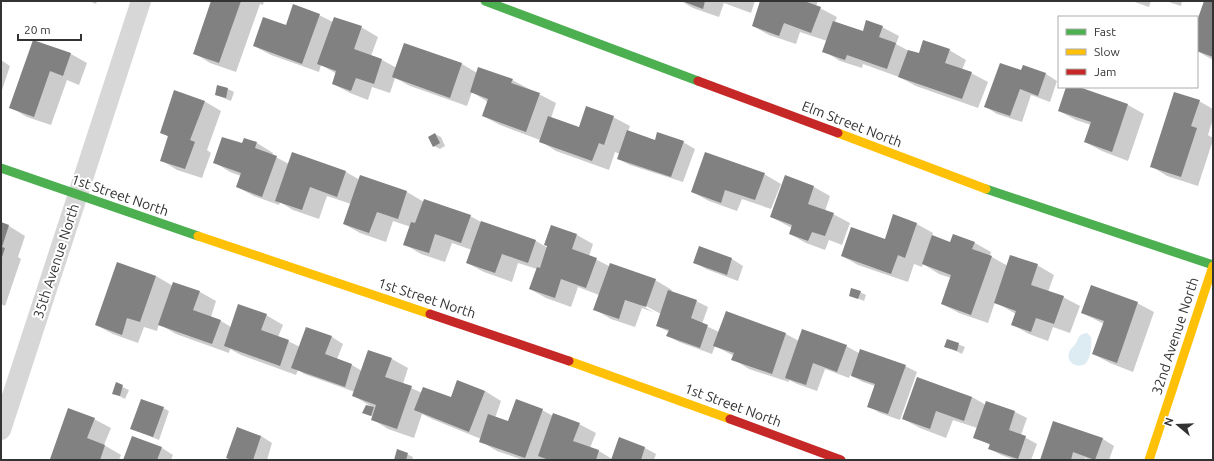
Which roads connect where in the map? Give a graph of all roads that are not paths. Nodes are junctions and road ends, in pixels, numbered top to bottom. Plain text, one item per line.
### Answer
1 (141, 1) edge
2 (484, 1) edge
3 (1, 168) edge
4 (78, 195) junction
5 (1213, 266) edge
6 (1, 430) edge
7 (842, 460) edge
8 (1149, 460) edge

1 - 4 street, 35th Avenue North
2 - 5 street, Elm Street North
3 - 4 street, 1st Street North
4 - 6 street, 35th Avenue North
4 - 7 street, 1st Street North
5 - 8 street, 32nd Avenue North

